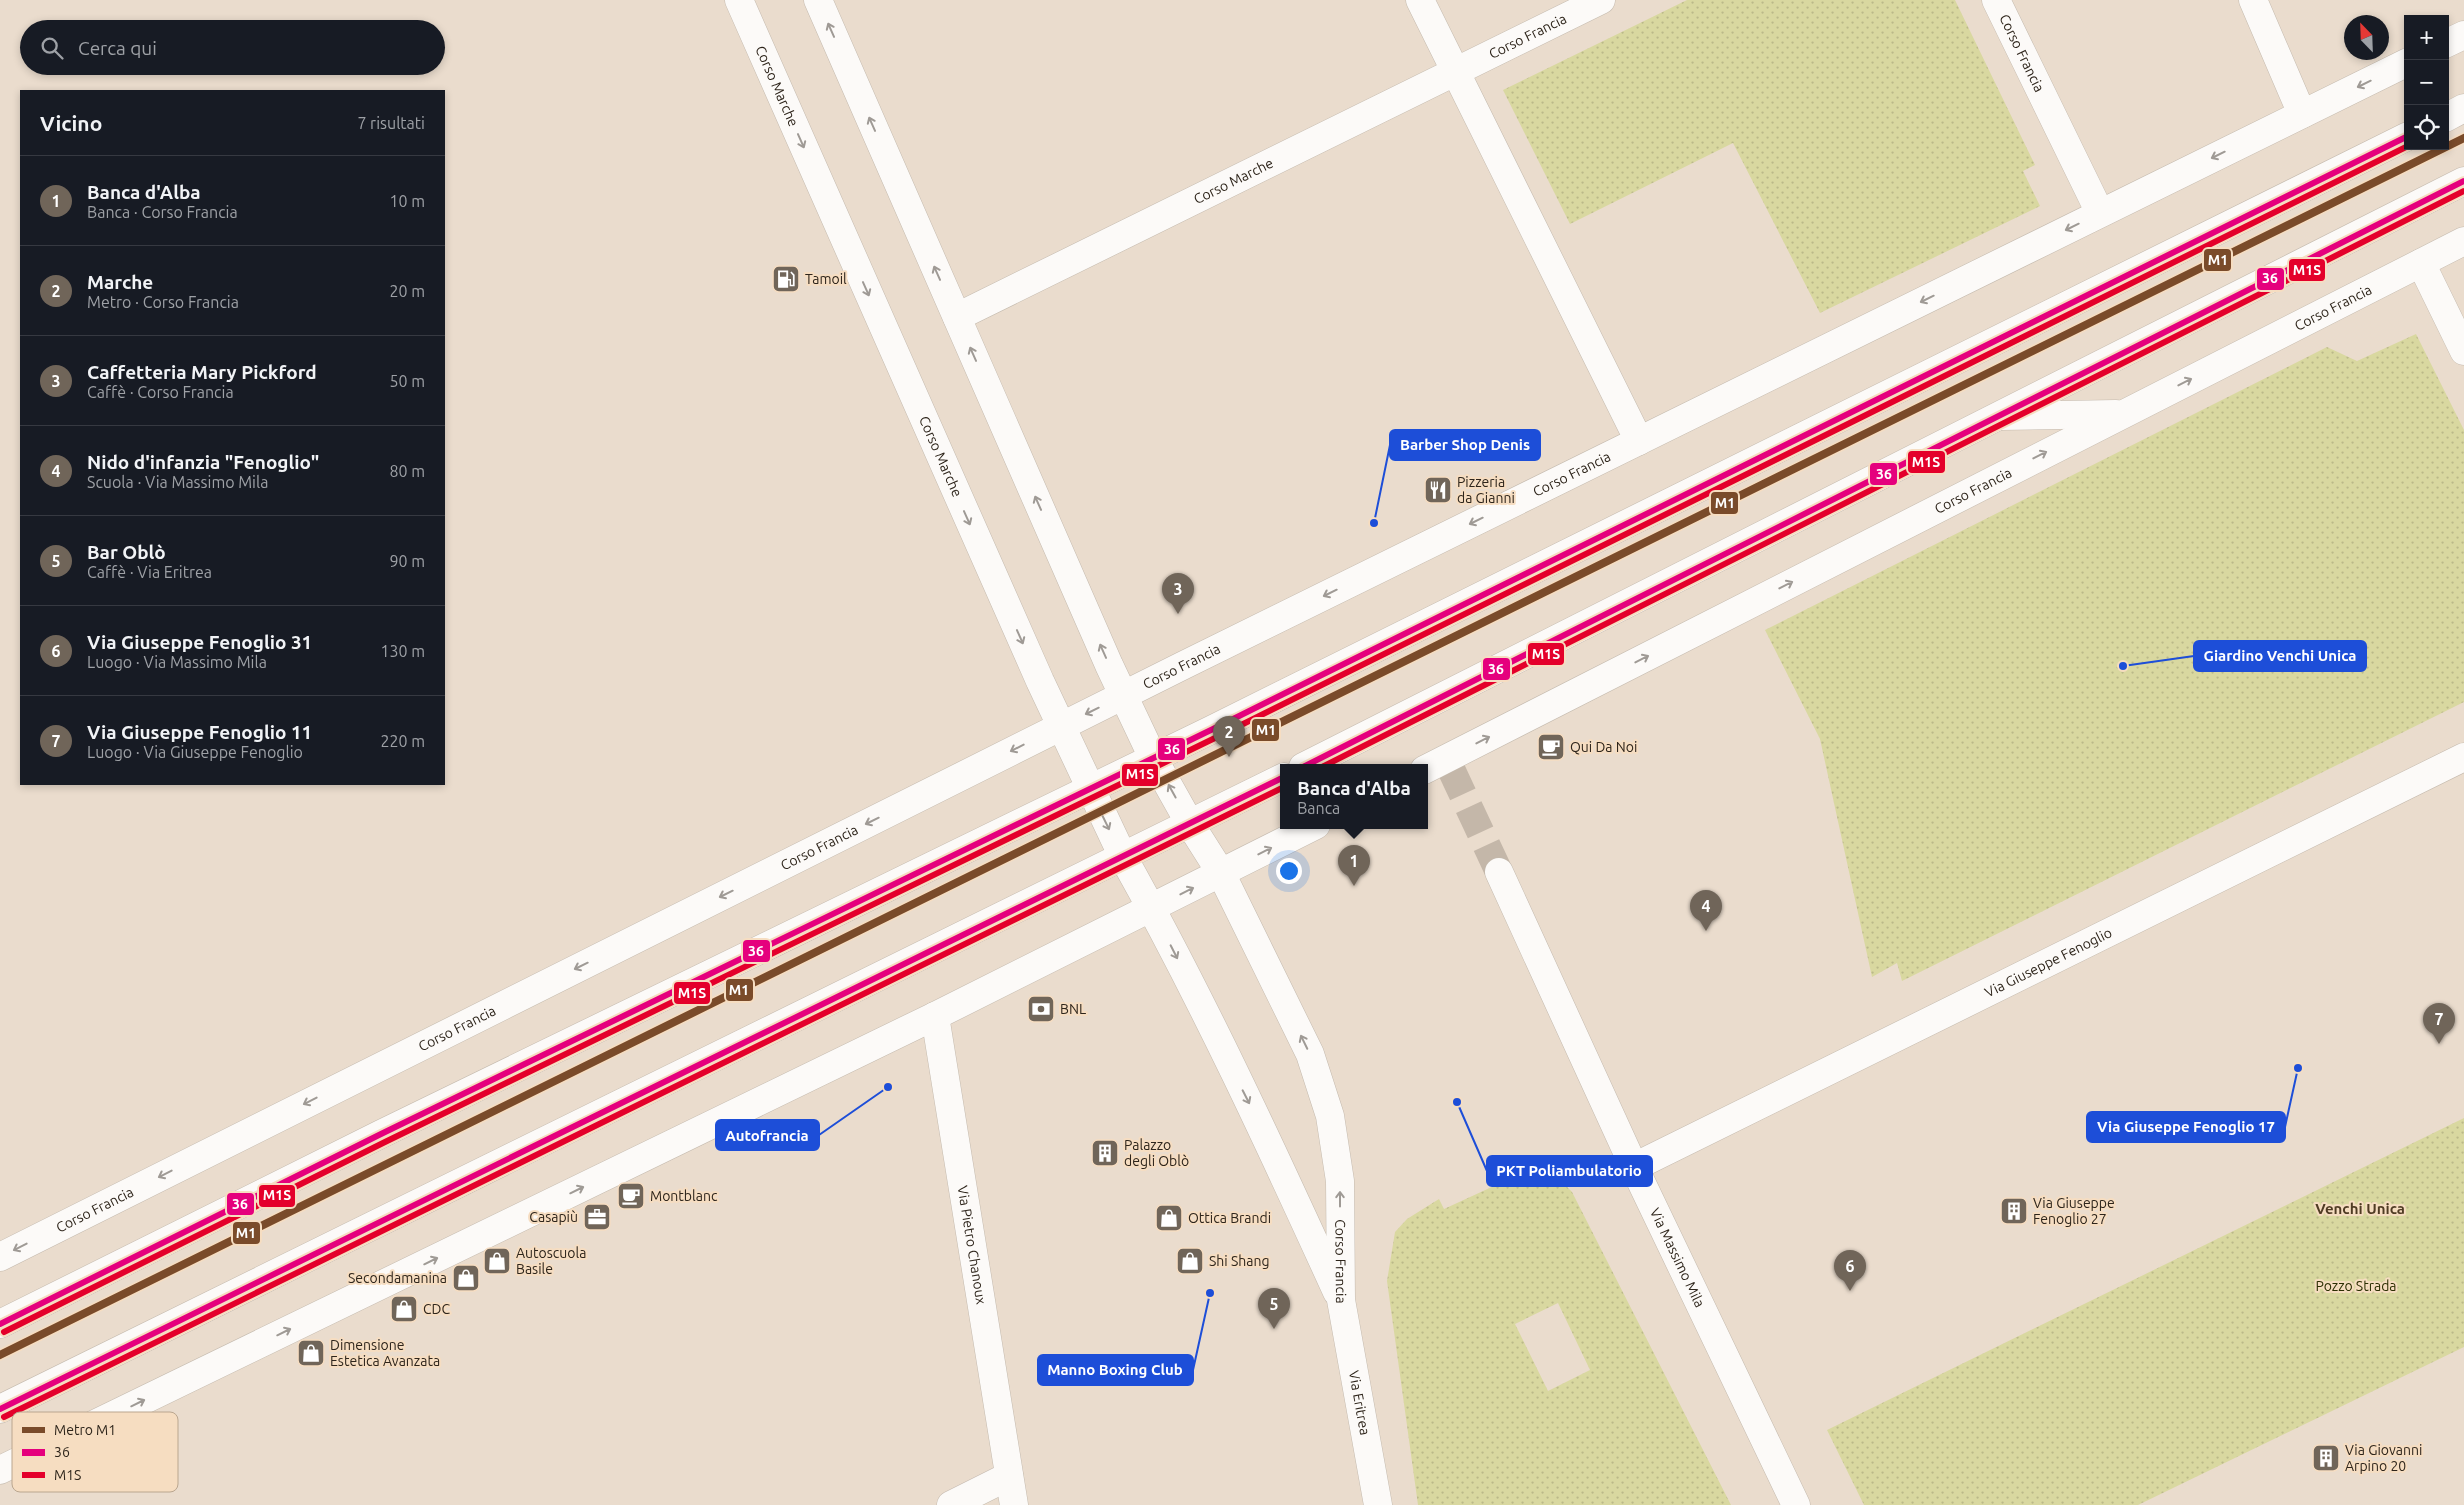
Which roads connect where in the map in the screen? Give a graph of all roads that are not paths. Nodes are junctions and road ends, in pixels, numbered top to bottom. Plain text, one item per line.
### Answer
1 (739, 0) edge
2 (818, 0) edge
3 (1420, 0) edge
4 (1601, 0) edge
5 (1996, 0) edge
6 (2254, 0) edge
7 (2464, 35) edge
8 (2449, 42) edge
9 (2404, 64) edge
10 (1455, 72) junction
11 (2464, 108) edge
12 (2302, 114) junction
13 (2449, 116) edge
14 (2404, 138) edge
15 (2464, 181) edge
16 (2100, 213) junction
17 (2464, 241) edge
18 (2421, 263) junction
19 (957, 317) junction
20 (2464, 351) edge
21 (2121, 414) junction
22 (2000, 416) junction
23 (1639, 441) junction
24 (1124, 696) junction
25 (1061, 726) junction
26 (2464, 757) edge
27 (1153, 758) junction
28 (1309, 764) edge
29 (1441, 765) edge
30 (1280, 779) edge
31 (1089, 790) junction
32 (1190, 824) junction
33 (1308, 829) edge
34 (1123, 857) junction
35 (1499, 872) tunnel mouth
36 (1221, 873) junction
37 (1152, 908) junction
38 (935, 1016) junction
39 (1634, 1167) junction
40 (0, 1257) edge
41 (1341, 1300) junction
42 (0, 1324) edge
43 (0, 1409) edge
44 (119, 1412) edge
45 (12, 1464) edge
46 (0, 1470) edge
47 (1009, 1476) junction
48 (951, 1505) edge
49 (1014, 1505) edge
50 (1378, 1505) edge
51 (1796, 1505) edge

1 -> 25 street, Corso Marche
19 -> 2 street
3 - 10 street
4 - 10 street, Corso Francia
5 - 16 street, Corso Francia
6 - 12 street
7 - 8 street
9 -> 12 street, Corso Francia
10 - 19 street, Corso Marche
10 - 23 street
11 - 13 street
12 -> 16 street, Corso Francia
14 - 27 street
15 - 22 street, Corso Francia
16 -> 23 street, Corso Francia
17 - 18 street, Corso Francia
18 - 20 street
21 -> 18 street, Corso Francia
24 -> 19 street
21 - 22 street, Corso Francia
29 -> 21 street, Corso Francia
22 - 28 street, Corso Francia
23 -> 24 street, Corso Francia
24 -> 25 street, Corso Francia
24 - 27 street
25 - 31 street, Corso Marche
25 -> 40 street, Corso Francia
26 - 39 street, Via Giuseppe Fenoglio
27 - 31 street
32 -> 27 street
30 - 32 street
31 -> 34 street, Corso Marche
31 - 42 street
32 - 34 street
32 - 36 street
36 -> 33 street
34 - 37 street, Corso Marche
34 - 43 street
35 - 39 street, Via Massimo Mila
37 -> 36 street
41 -> 36 street, Corso Francia
37 - 38 street
37 -> 41 street, Corso Francia
44 -> 38 street
38 - 47 street, Via Pietro Chanoux
39 - 51 street, Via Massimo Mila
41 - 50 street, Via Eritrea
46 -> 45 street
47 - 48 street
47 - 49 street, Via Pietro Chanoux

